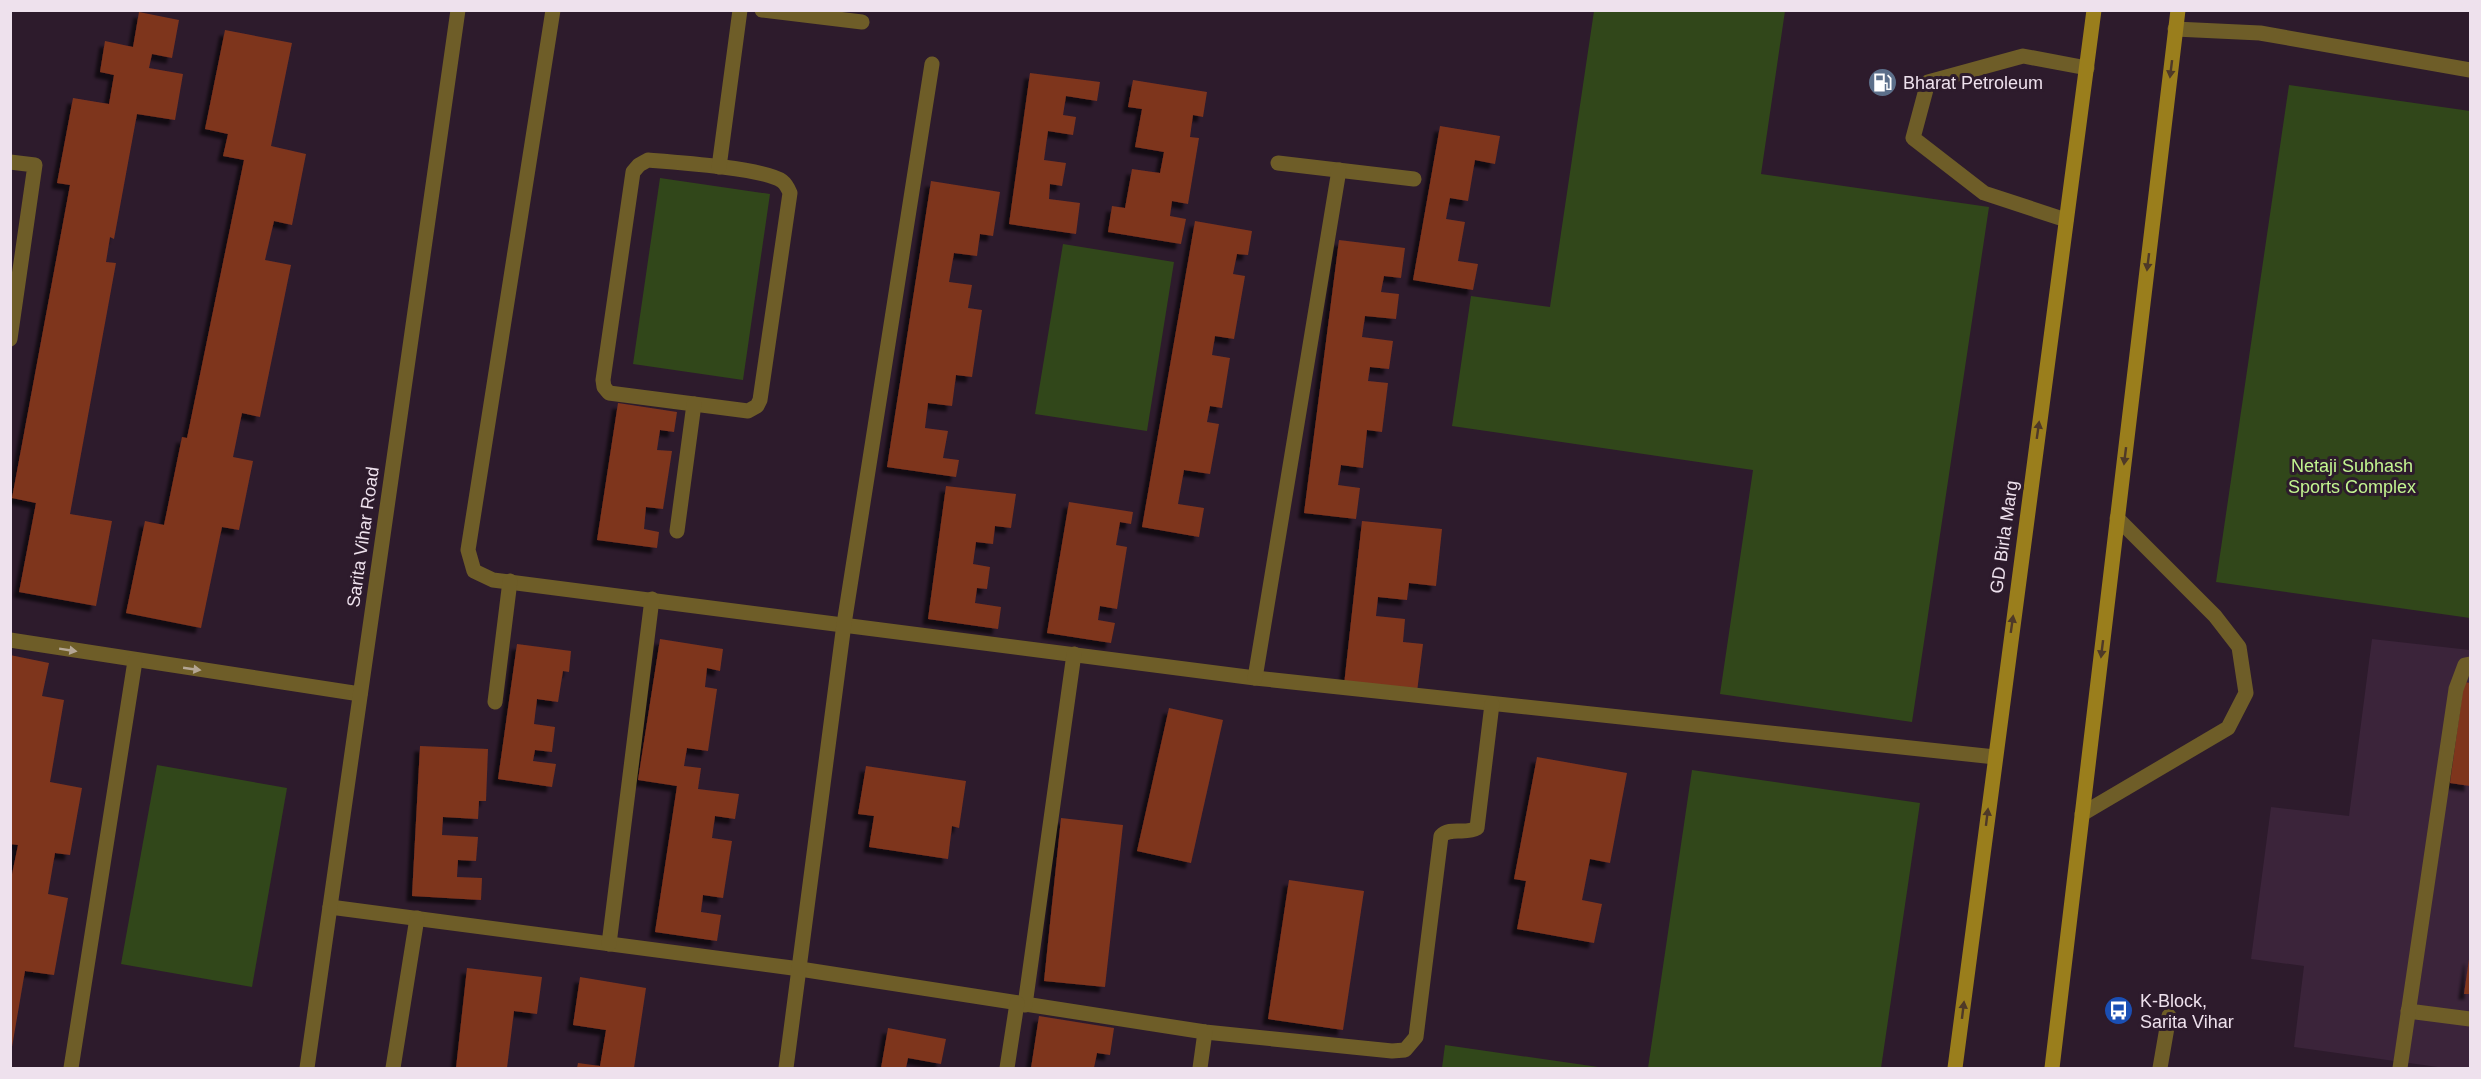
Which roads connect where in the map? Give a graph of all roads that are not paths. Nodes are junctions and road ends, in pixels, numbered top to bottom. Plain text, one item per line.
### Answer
1 (458, 10) edge
2 (553, 10) edge
3 (740, 10) edge
4 (762, 10) edge
5 (2094, 10) edge
6 (2178, 10) edge
7 (862, 22) dead end
8 (2175, 29) junction
9 (932, 64) dead end
10 (2087, 68) junction
11 (2470, 70) edge
12 (10, 162) edge
13 (1278, 163) dead end
14 (719, 167) junction
15 (1339, 170) junction
16 (1414, 179) dead end
17 (2066, 220) junction
18 (10, 339) edge
19 (694, 404) junction
20 (2117, 518) junction
21 (677, 531) dead end
22 (510, 581) junction
23 (652, 599) junction
24 (844, 624) junction
25 (10, 640) edge
26 (1074, 654) junction
27 (135, 661) junction
28 (2470, 664) edge
29 (1255, 678) junction
30 (360, 694) junction
31 (495, 702) dead end
32 (1492, 704) junction
33 (1995, 757) junction
34 (2082, 813) junction
35 (330, 907) junction
36 (417, 918) junction
37 (609, 944) junction
38 (800, 969) junction
39 (1021, 1004) junction
40 (2408, 1011) junction
41 (2169, 1016) dead end
42 (2470, 1019) edge
43 (1205, 1032) junction
44 (70, 1068) edge
45 (306, 1068) edge
46 (393, 1068) edge
47 (786, 1068) edge
48 (1007, 1068) edge
49 (1200, 1068) edge
50 (1955, 1068) edge
51 (2052, 1068) edge
52 (2160, 1068) edge
53 (2400, 1068) edge

1 - 30 street, Sarita Vihar Road
2 - 22 street
3 - 14 street
4 - 7 street
5 - 10 main road, GD Birla Marg
6 - 8 main road
8 - 11 street
8 -> 20 main road
9 - 24 street
10 - 17 main road, GD Birla Marg
10 - 17 street
12 - 18 street
13 - 15 street
14 - 19 street
14 - 19 street
15 - 16 street
15 - 29 street
33 -> 17 main road, GD Birla Marg
19 - 21 street
20 -> 34 main road
20 - 34 street
22 - 23 street
22 - 31 street
23 - 24 street
23 - 37 street
24 - 26 street
24 - 38 street
25 -> 27 street
26 - 29 street
26 - 39 street
27 -> 30 street
27 - 44 street
28 - 40 street
29 - 32 street
30 - 35 street, Sarita Vihar Road
32 - 33 street
32 - 43 street
50 -> 33 main road, GD Birla Marg
34 - 51 main road
35 - 36 street
35 - 45 street, Sarita Vihar Road
36 - 37 street
36 - 46 street
37 - 38 street
38 - 39 street
38 - 47 street
39 - 43 street
39 - 48 street
40 - 42 street
40 - 53 street
41 - 52 street
43 - 49 street

